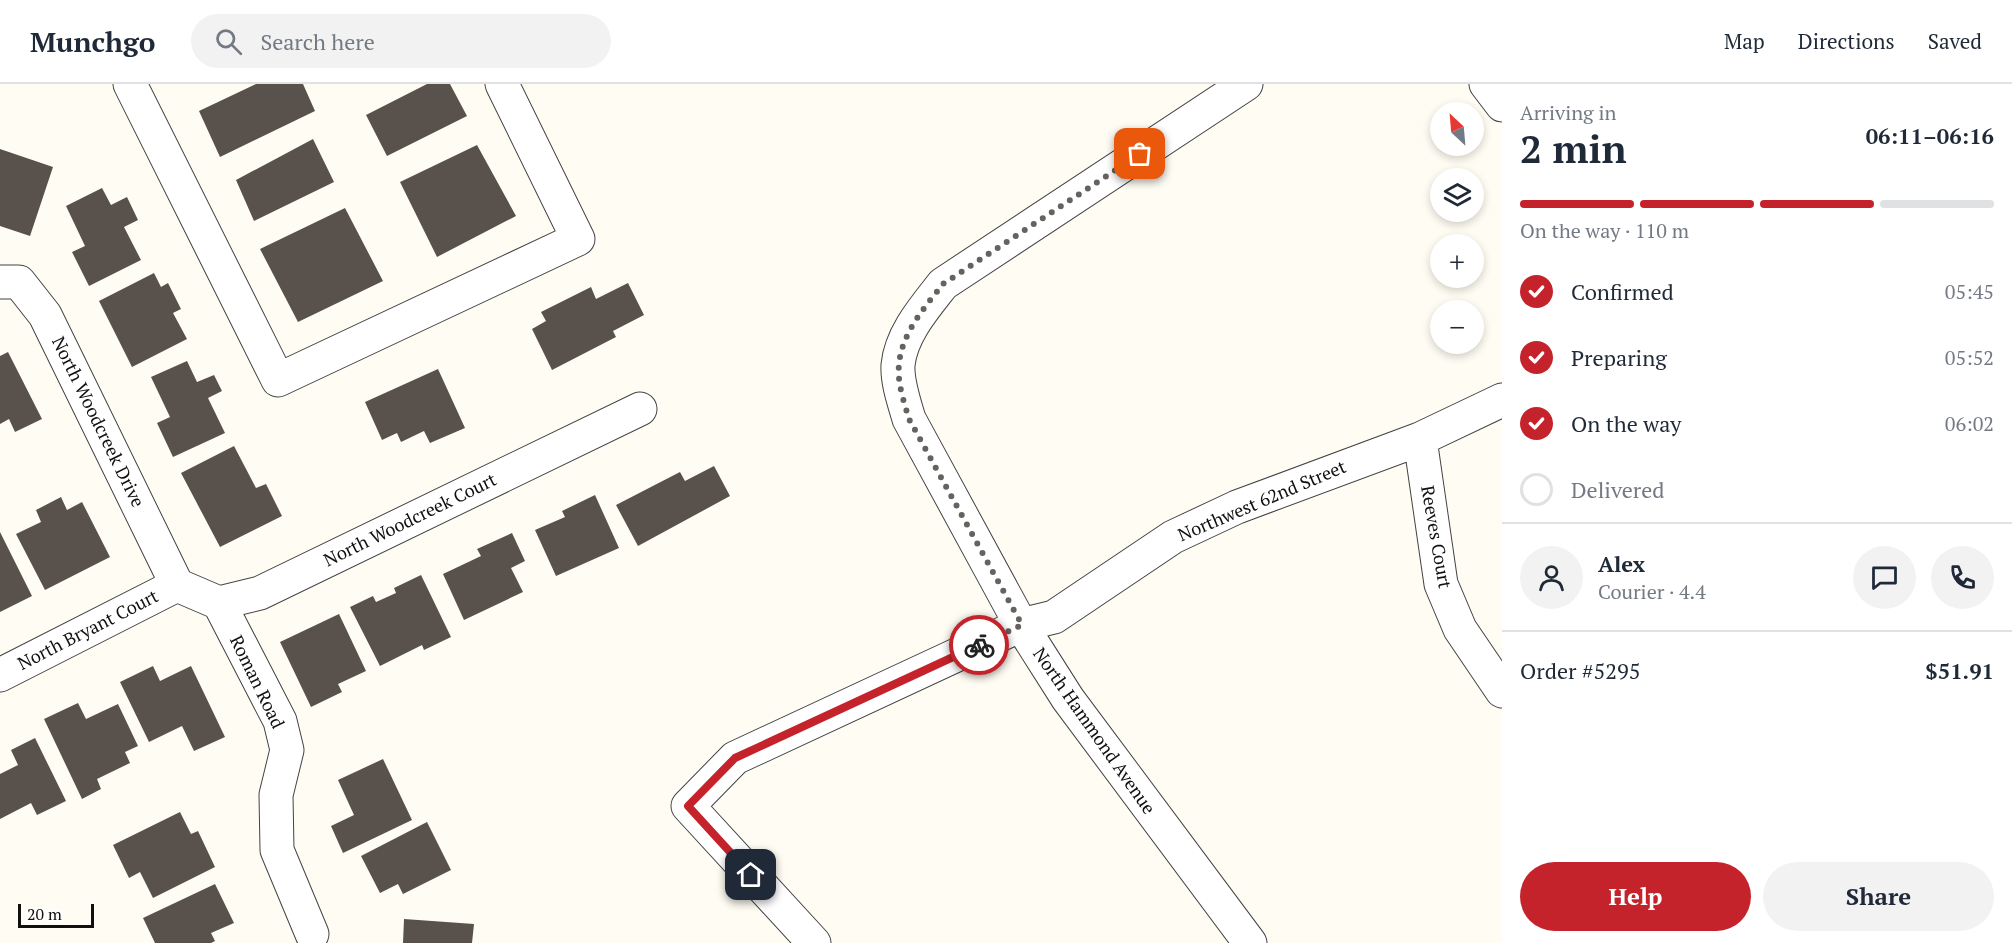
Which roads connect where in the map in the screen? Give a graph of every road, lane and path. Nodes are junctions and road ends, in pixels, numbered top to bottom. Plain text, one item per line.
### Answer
1 (130, 84) edge
2 (502, 84) edge
3 (1246, 84) edge
4 (1486, 84) edge
5 (1502, 105) edge
6 (0, 282) edge
7 (1502, 400) edge
8 (640, 409) dead end
9 (1419, 439) junction
10 (177, 585) junction
11 (219, 603) junction
12 (1022, 625) junction
13 (0, 675) edge
14 (1502, 691) edge
15 (312, 934) dead end
16 (814, 943) edge
17 (1250, 943) edge

1 - 2 street
3 - 12 street, North Hammond Avenue
4 - 5 street
6 - 10 street, North Woodcreek Drive
7 - 9 street, Northwest 62nd Street
8 - 11 street, North Woodcreek Court
9 - 12 street, Northwest 62nd Street
9 - 14 street, Reeves Court
10 - 11 street
10 - 13 street, North Bryant Court
11 - 15 street, Roman Road
12 - 16 street, Northwest 62nd Street
12 - 17 street, North Hammond Avenue

